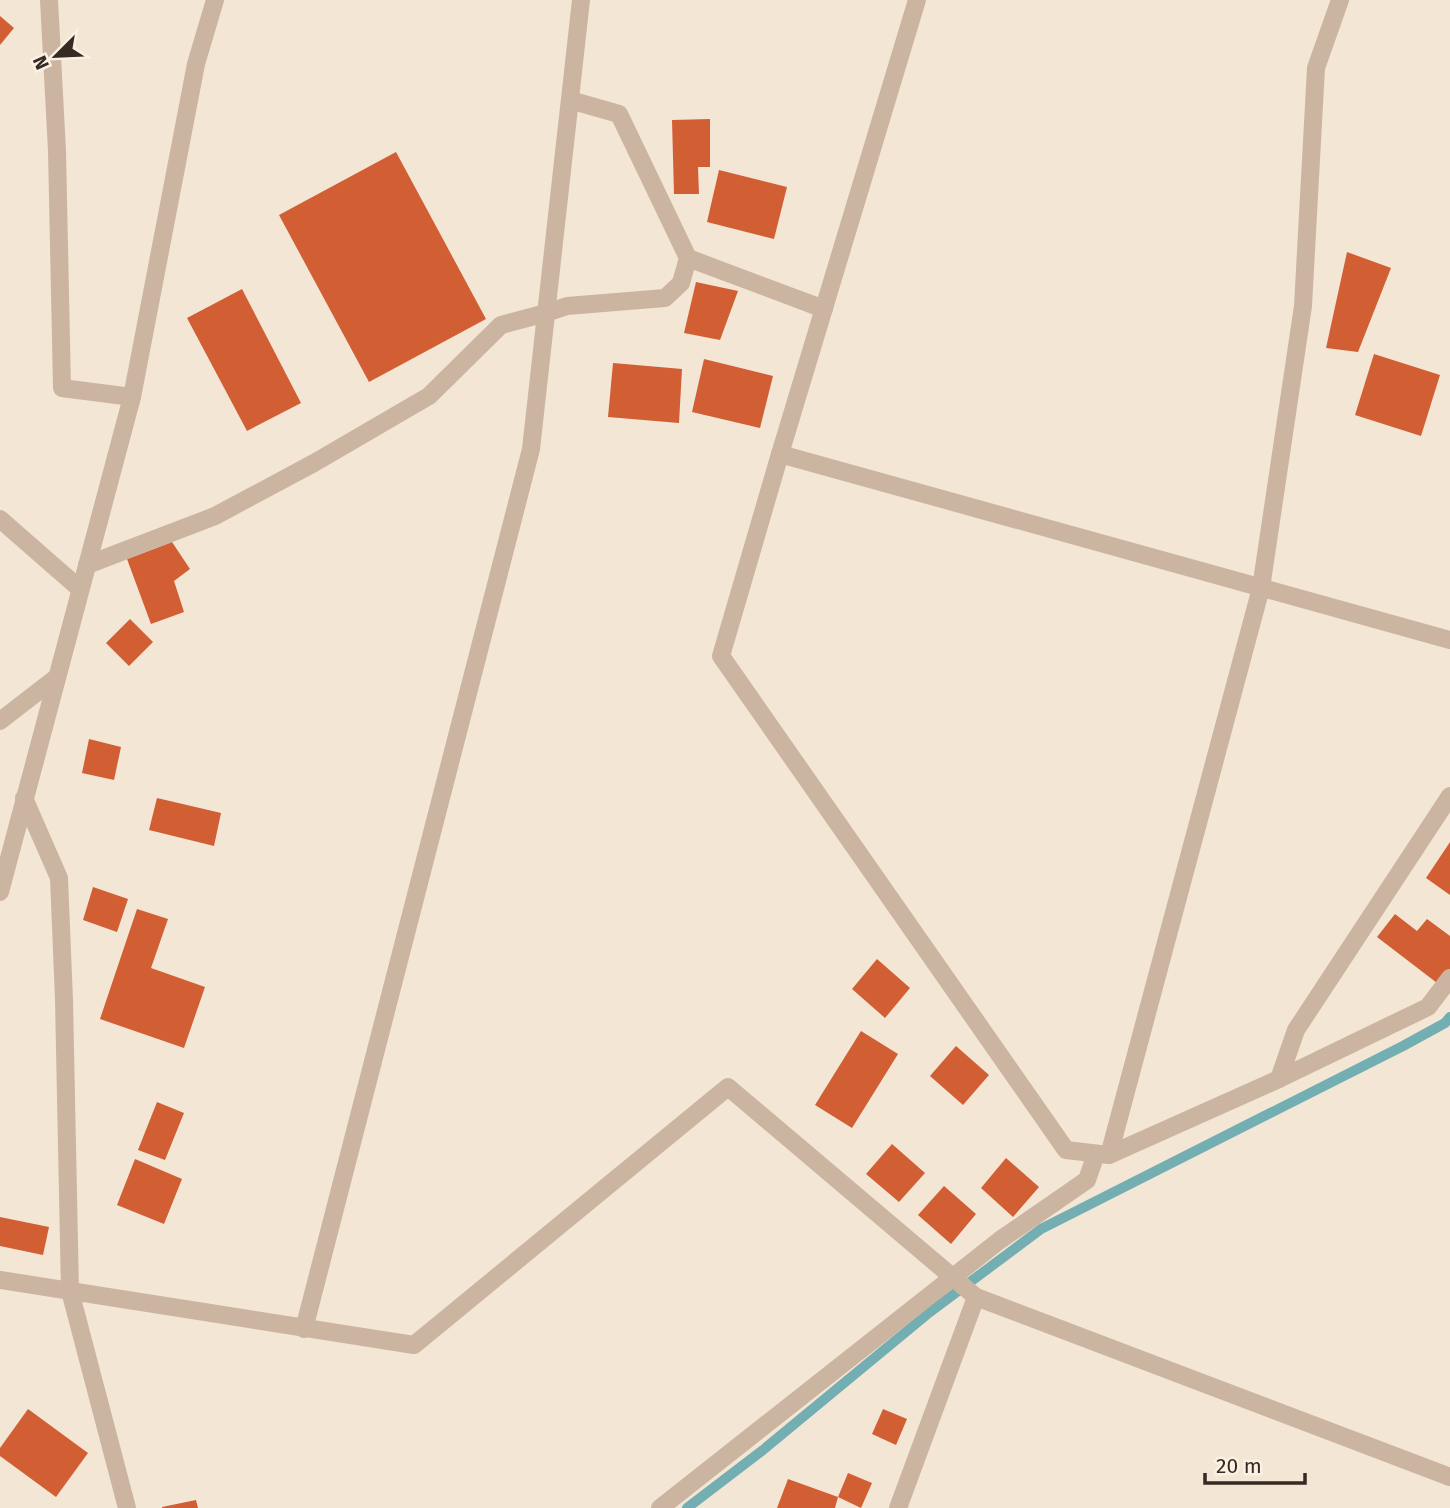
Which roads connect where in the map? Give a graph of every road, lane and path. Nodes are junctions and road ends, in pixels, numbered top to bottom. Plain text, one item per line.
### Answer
1 (49, 0) edge
2 (215, 0) edge
3 (581, 0) edge
4 (917, 0) edge
5 (1340, 0) edge
6 (570, 100) junction
7 (688, 258) junction
8 (824, 309) junction
9 (546, 313) junction
10 (132, 397) junction
11 (780, 454) junction
12 (0, 519) edge
13 (87, 565) junction
14 (1261, 588) junction
15 (80, 589) junction
16 (1450, 640) edge
17 (57, 677) junction
18 (0, 721) edge
19 (1450, 796) edge
20 (24, 798) junction
21 (0, 892) edge
22 (1450, 978) edge
23 (1279, 1079) junction
24 (1103, 1154) junction
25 (954, 1278) junction
26 (0, 1280) edge
27 (70, 1292) junction
28 (975, 1296) junction
29 (304, 1329) junction
30 (1450, 1477) edge
31 (127, 1508) edge
32 (660, 1508) edge
33 (898, 1508) edge

1 - 10 street
2 - 10 street
3 - 6 street
4 - 8 street
5 - 14 street
6 - 7 street
6 - 9 street
7 - 8 street
7 - 9 street
8 - 11 street
9 - 13 street
9 - 29 street
10 - 13 street
11 - 14 street
11 - 24 street
12 - 15 street
13 - 15 street
14 - 16 street
14 - 24 street
15 - 17 street
17 - 18 street
17 - 20 street
19 - 23 street
20 - 21 street
20 - 27 street
22 - 23 street
23 - 24 street
24 - 25 street
25 - 28 street
25 - 29 street
25 - 32 street
26 - 27 street
27 - 29 street
27 - 31 street
28 - 30 street
28 - 33 street

